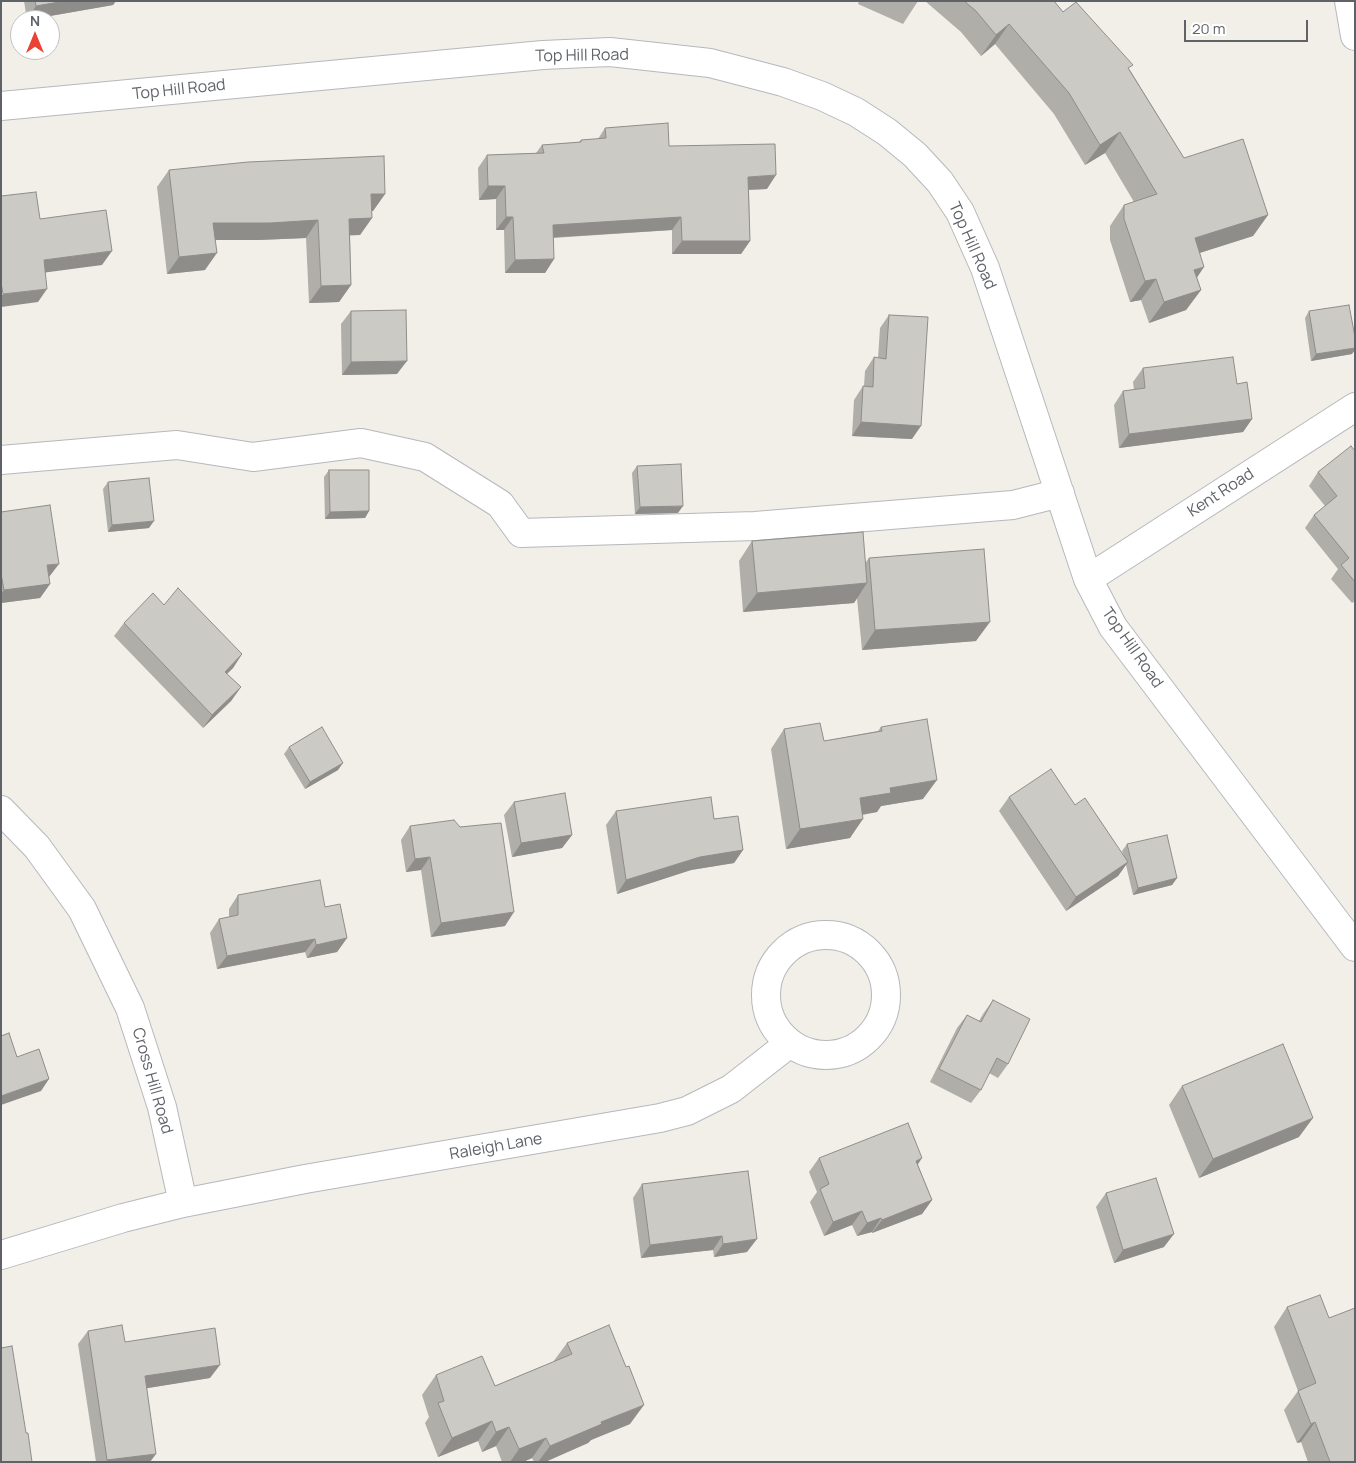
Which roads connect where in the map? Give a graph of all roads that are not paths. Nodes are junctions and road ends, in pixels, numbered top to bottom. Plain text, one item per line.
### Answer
1 (1349, 1) edge
2 (1355, 36) edge
3 (1, 106) edge
4 (1355, 407) edge
5 (1, 460) edge
6 (1060, 493) junction
7 (1088, 579) junction
8 (1, 810) edge
9 (1355, 947) edge
10 (790, 1043) junction
11 (184, 1203) junction
12 (1, 1255) edge

1 - 2 street
3 - 6 street, Top Hill Road
4 - 7 street, Kent Road
5 - 6 street
6 - 7 street, Top Hill Road
7 - 9 street, Top Hill Road
8 - 11 street, Cross Hill Road
10 - 10 street
10 - 11 street, Raleigh Lane
11 - 12 street

